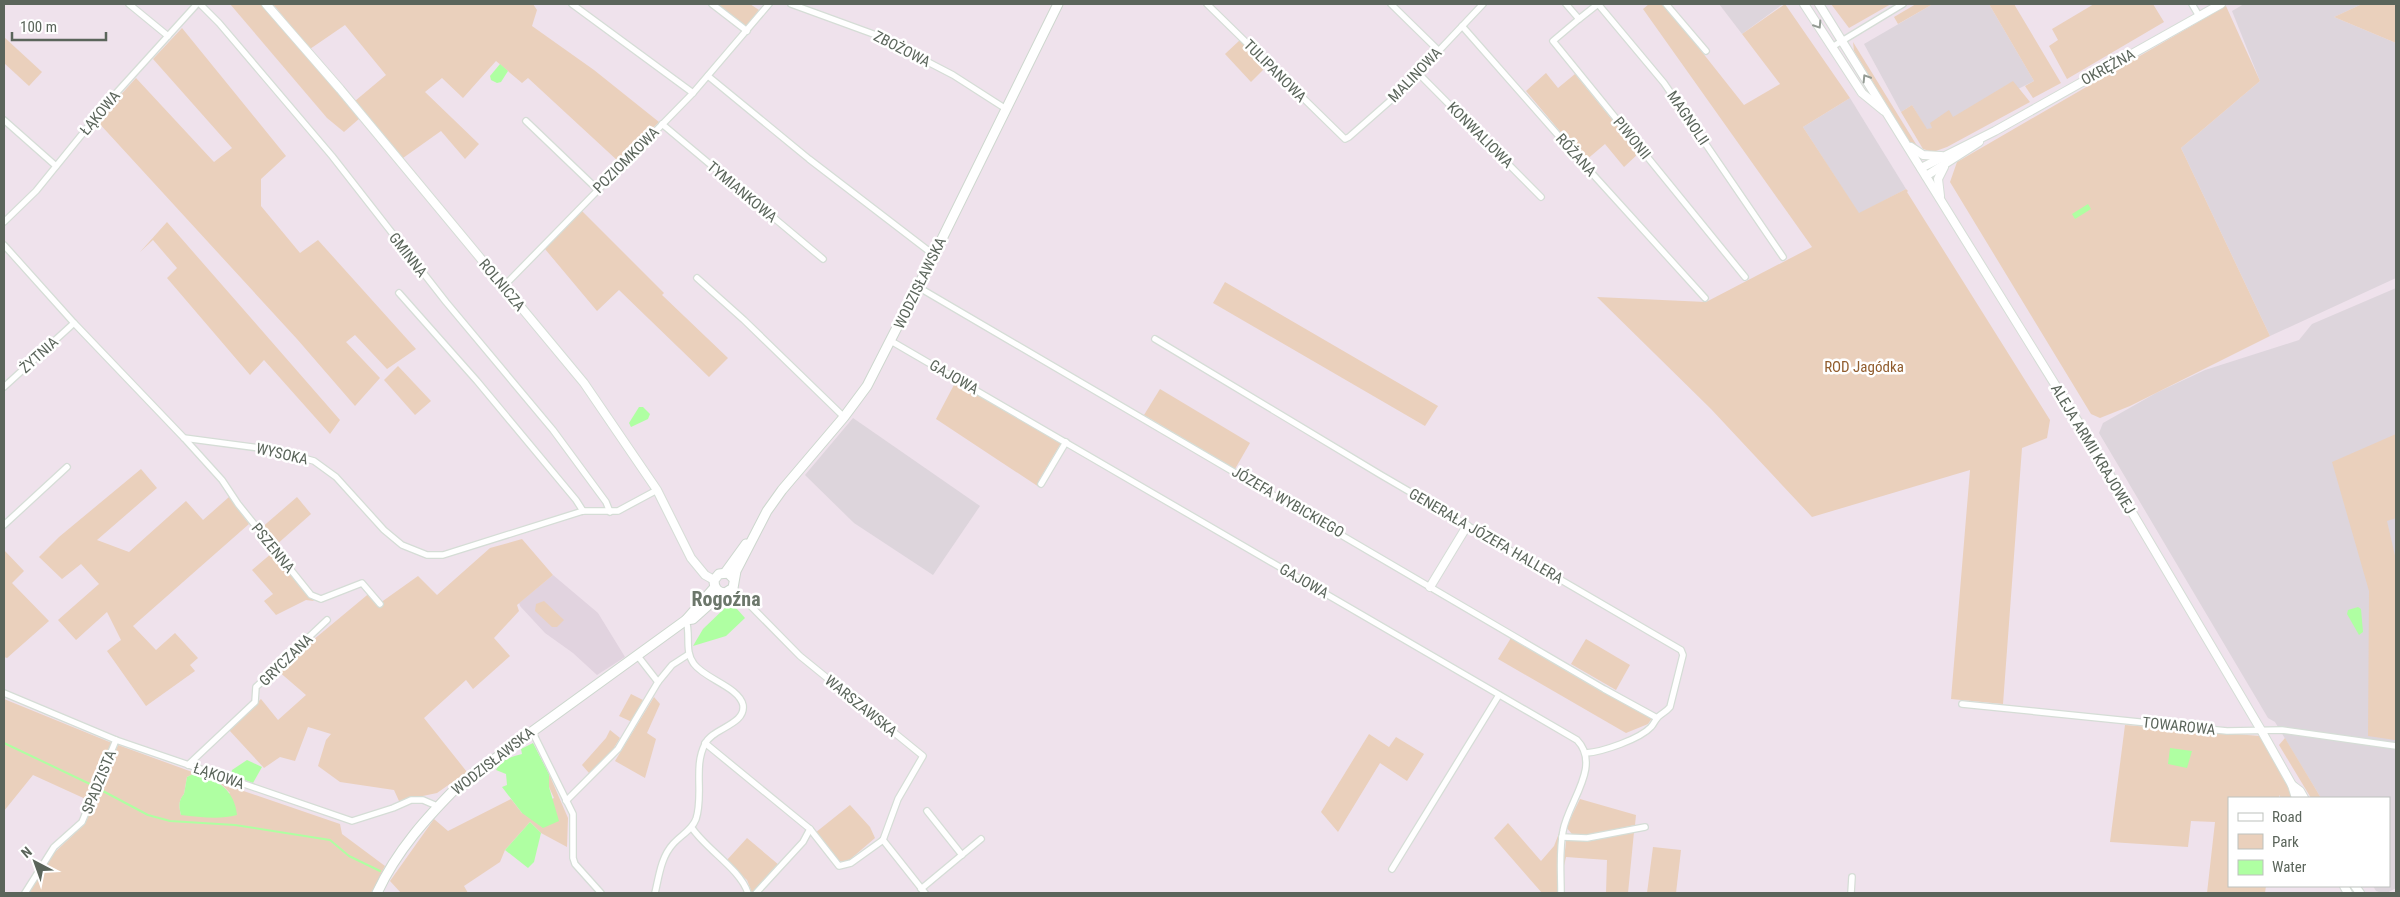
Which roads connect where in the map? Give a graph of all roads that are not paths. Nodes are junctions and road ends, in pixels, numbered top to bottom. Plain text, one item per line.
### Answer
1 (129, 4) edge
2 (198, 4) edge
3 (266, 4) edge
4 (572, 4) edge
5 (712, 4) edge
6 (769, 4) edge
7 (791, 4) edge
8 (1058, 4) edge
9 (1207, 4) edge
10 (1391, 4) edge
11 (1484, 4) edge
12 (1566, 4) edge
13 (1666, 4) edge
14 (1804, 4) edge
15 (1819, 4) edge
16 (1903, 4) edge
17 (2192, 4) edge
18 (2221, 4) edge
19 (2199, 16) junction
20 (1579, 19) junction
21 (1462, 26) junction
22 (747, 31) junction
23 (168, 36) junction
24 (1842, 40) junction
25 (1832, 47) junction
26 (1439, 51) junction
27 (1706, 51) dead end
28 (1418, 73) junction
29 (708, 76) junction
30 (693, 93) junction
31 (1006, 109) junction
32 (1890, 115) junction
33 (4, 120) edge
34 (526, 121) dead end
35 (662, 124) junction
36 (1343, 138) joint
37 (1905, 142) junction
38 (1947, 159) junction
39 (56, 166) junction
40 (1923, 172) junction
41 (597, 189) junction
42 (1541, 197) dead end
43 (1944, 207) junction
44 (4, 222) edge
45 (4, 244) edge
46 (934, 255) junction
47 (1783, 257) dead end
48 (822, 259) dead end
49 (1745, 277) dead end
50 (697, 278) dead end
51 (503, 287) junction
52 (918, 287) junction
53 (399, 293) dead end
54 (1704, 298) dead end
55 (74, 323) junction
56 (1155, 340) dead end
57 (891, 341) junction
58 (4, 387) edge
59 (844, 417) junction
60 (184, 438) junction
61 (1066, 442) junction
62 (66, 467) dead end
63 (1041, 484) dead end
64 (657, 490) junction
65 (583, 511) junction
66 (610, 512) junction
67 (4, 525) edge
68 (1467, 526) junction
69 (750, 541) junction
70 (725, 573) junction
71 (734, 583) junction
72 (717, 587) junction
73 (1430, 587) junction
74 (380, 604) dead end
75 (327, 620) dead end
76 (686, 620) junction
77 (689, 654) junction
78 (637, 656) junction
79 (658, 682) junction
80 (4, 693) edge
81 (1499, 695) junction
82 (1962, 704) dead end
83 (1657, 718) junction
84 (532, 730) junction
85 (2261, 730) junction
86 (116, 740) junction
87 (705, 743) junction
88 (2396, 746) edge
89 (1586, 753) junction
90 (188, 766) junction
91 (2292, 785) junction
92 (2296, 797) edge
93 (2303, 797) edge
94 (566, 801) junction
95 (437, 806) junction
96 (928, 812) dead end
97 (1644, 827) dead end
98 (692, 828) junction
99 (810, 829) junction
100 (1562, 837) junction
101 (981, 839) dead end
102 (883, 840) junction
103 (962, 854) junction
104 (1392, 868) dead end
105 (1852, 877) dead end
106 (923, 891) edge
107 (25, 893) edge
108 (377, 893) edge
109 (601, 893) edge
110 (656, 893) edge
111 (748, 893) edge
112 (756, 893) edge
113 (1561, 893) edge
114 (1851, 893) edge

1 - 23 street
2 - 23 street, ŁĄKOWA
2 - 66 street, GMINNA
3 - 51 street, ROLNICZA
4 - 30 street
5 - 22 street
6 - 22 street, POZIOMKOWA
7 - 31 street, ZBOŻOWA
8 - 31 main road, WODZISŁAWSKA
9 - 36 street, TULIPANOWA
10 - 26 street
11 - 21 street, MALINOWA
12 - 20 street
13 - 27 street
14 -> 25 street, ALEJA ARMII KRAJOWEJ
15 - 24 street, ALEJA ARMII KRAJOWEJ
16 - 24 street
17 - 19 street
18 - 19 street, OKRĘŻNA
19 - 38 street, OKRĘŻNA
20 - 47 street, MAGNOLII
20 - 49 street, PIWONII
21 - 26 street, MALINOWA
21 - 54 street, RÓŻANA
22 - 29 street, POZIOMKOWA
23 - 39 street, ŁĄKOWA
24 - 25 street
32 -> 24 street, ALEJA ARMII KRAJOWEJ
25 - 32 street, ALEJA ARMII KRAJOWEJ
26 - 28 street, MALINOWA
28 - 36 street, MALINOWA
28 - 42 street, KONWALIOWA
29 - 30 street, POZIOMKOWA
29 - 46 street
30 - 35 street, POZIOMKOWA
31 - 46 main road, WODZISŁAWSKA
32 - 37 street, ALEJA ARMII KRAJOWEJ
33 - 39 street
34 - 41 street
35 - 41 street, POZIOMKOWA
35 - 48 street, TYMIANKOWA
37 - 38 street
37 - 40 street, ALEJA ARMII KRAJOWEJ
38 - 40 street, OKRĘŻNA
38 - 43 street
39 - 44 street, ŁĄKOWA
40 - 43 street, ALEJA ARMII KRAJOWEJ
41 - 51 street, POZIOMKOWA
43 - 85 street, ALEJA ARMII KRAJOWEJ
45 - 55 street
46 - 52 main road, WODZISŁAWSKA
50 - 59 street
51 - 64 street, ROLNICZA
52 - 57 main road, WODZISŁAWSKA
52 - 73 street, JÓZEFA WYBICKIEGO
53 - 65 street
55 - 58 street, ŻYTNIA
55 - 60 street
56 - 68 street, GENERAŁA JÓZEFA HALLERA
57 - 59 main road, WODZISŁAWSKA
57 - 61 street, GAJOWA
59 - 69 main road, WODZISŁAWSKA
60 - 65 street, WYSOKA
60 - 74 street, PSZENNA
61 - 63 street
61 - 81 street, GAJOWA
62 - 67 street
64 - 66 street, WYSOKA
64 - 72 street, ROLNICZA
65 - 66 street, WYSOKA
68 - 73 street
68 - 83 street, GENERAŁA JÓZEFA HALLERA
69 - 70 main road, WODZISŁAWSKA
69 - 71 main road, WODZISŁAWSKA
70 - 71 main road
70 - 72 main road
71 - 72 main road
71 - 102 street, WARSZAWSKA
72 - 76 main road, WODZISŁAWSKA
73 - 83 street, JÓZEFA WYBICKIEGO
75 - 90 street, GRYCZANA
76 - 77 street
76 - 78 main road, WODZISŁAWSKA
77 - 79 street
77 - 87 street
78 - 79 street
78 - 84 main road, WODZISŁAWSKA
79 - 94 street
80 - 86 street, ŁĄKOWA
81 - 89 street, GAJOWA
81 - 104 street
82 - 85 street, TOWAROWA
83 - 89 street, GENERAŁA JÓZEFA HALLERA
84 - 94 street
84 - 95 main road, WODZISŁAWSKA
85 - 88 street, TOWAROWA
85 - 91 street, ALEJA ARMII KRAJOWEJ
86 - 90 street, ŁĄKOWA
86 - 107 street, SPADZISTA
87 - 98 street
87 - 99 street
89 - 100 street
90 - 95 street, ŁĄKOWA
91 - 92 street, ALEJA ARMII KRAJOWEJ
91 - 93 street, ALEJA ARMII KRAJOWEJ
94 - 109 street
95 - 108 main road, WODZISŁAWSKA
96 - 103 street
97 - 100 street
98 - 110 street
98 - 111 street
99 - 102 street
99 - 112 street
100 - 113 street
101 - 103 street
102 - 106 street
103 - 106 street
105 - 114 street

